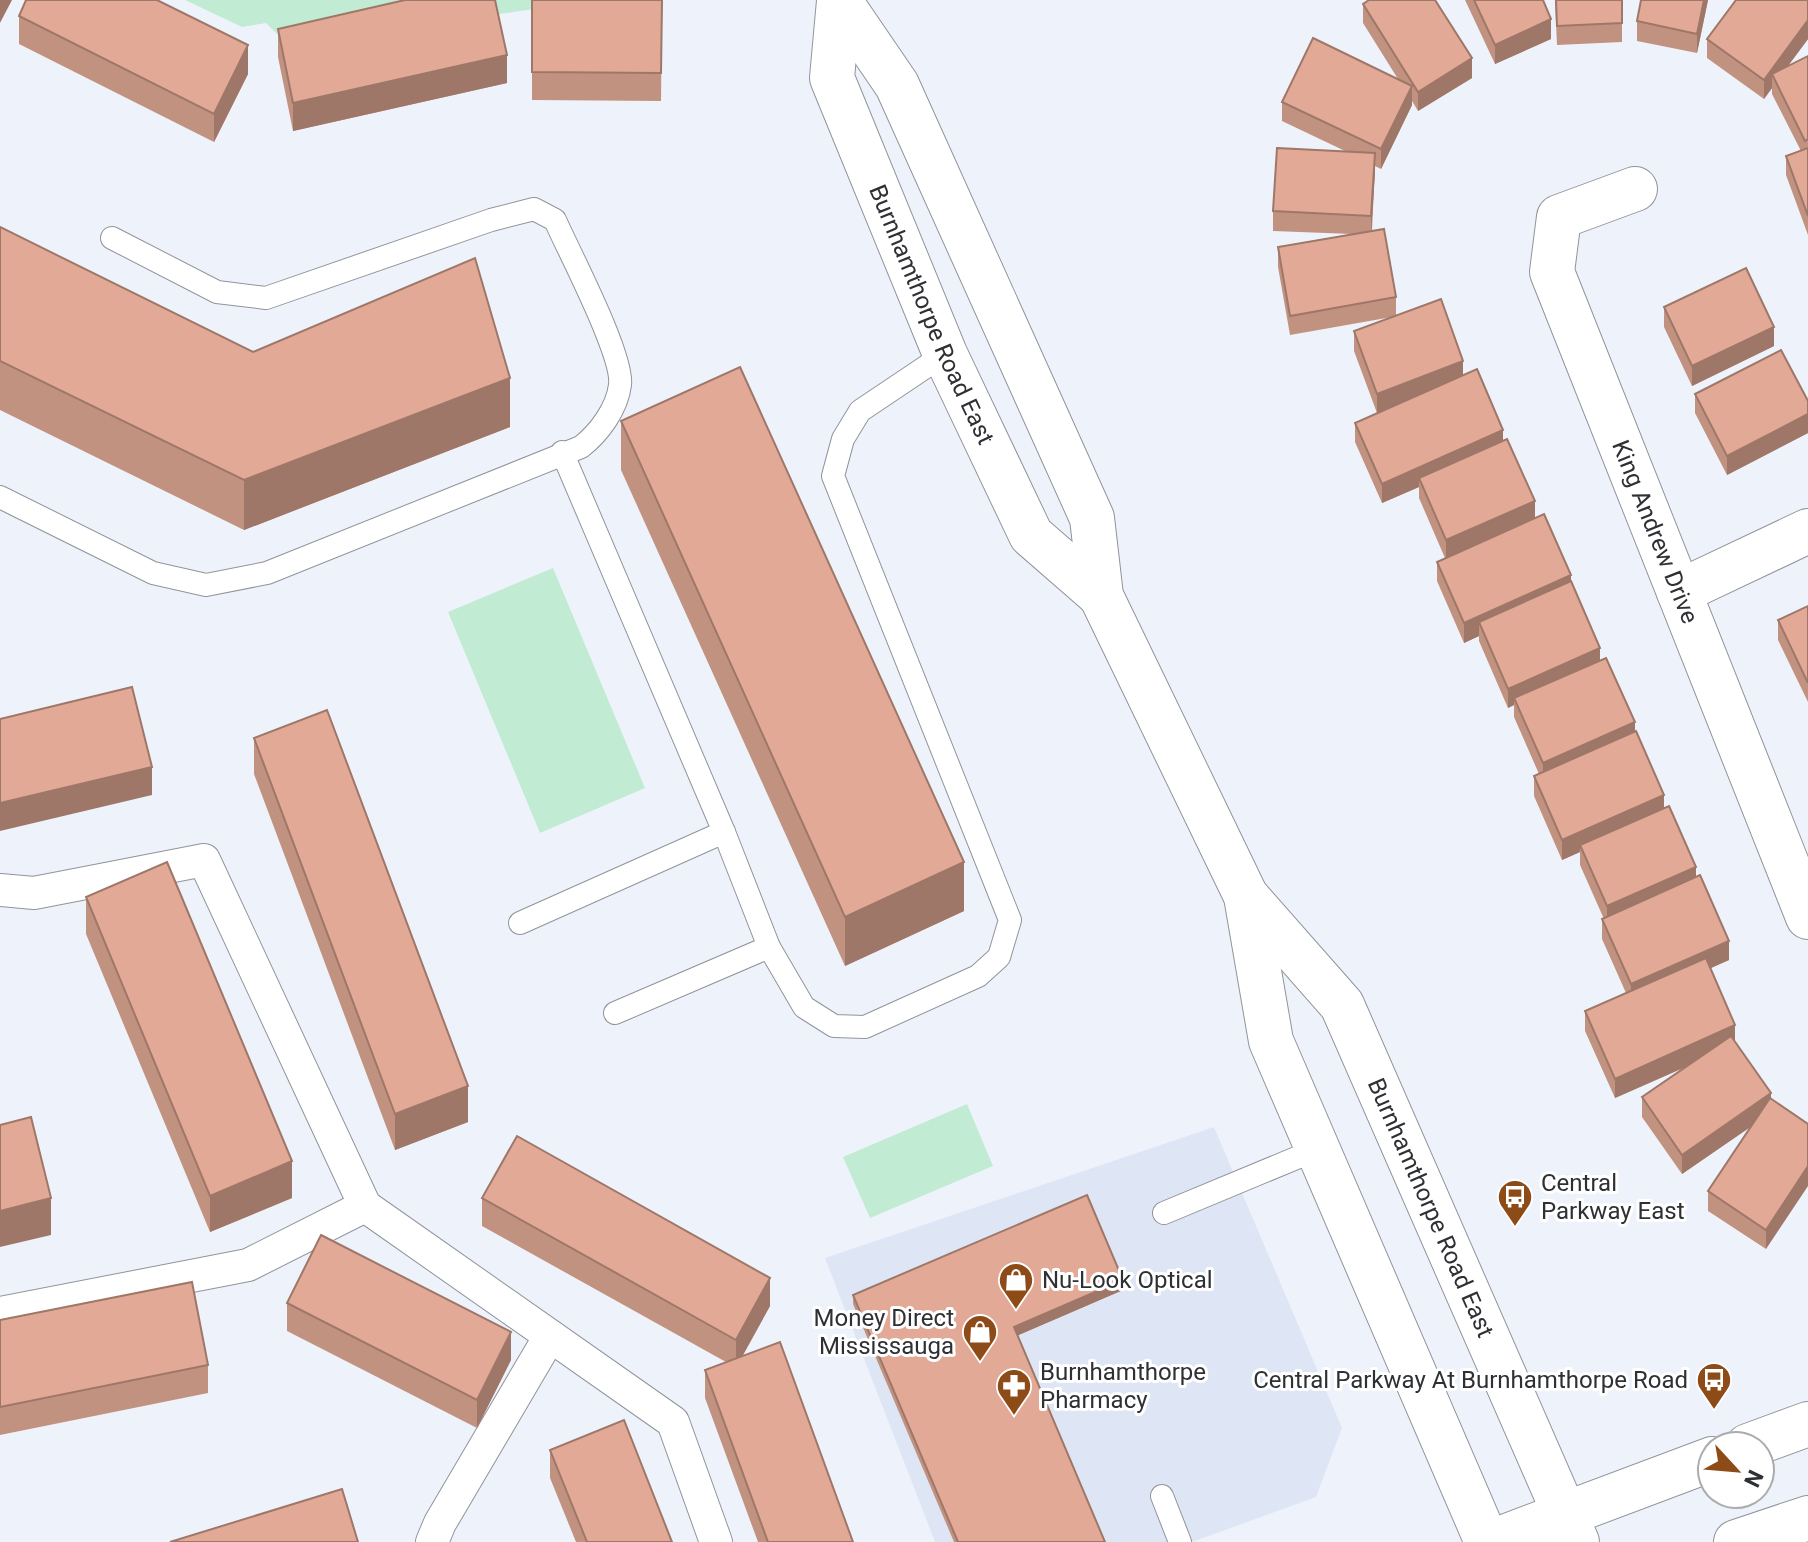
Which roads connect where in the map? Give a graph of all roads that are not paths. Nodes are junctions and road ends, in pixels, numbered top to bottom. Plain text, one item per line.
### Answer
1 (839, 0) edge
2 (1635, 189) dead end
3 (112, 238) dead end
4 (945, 354) junction
5 (562, 452) junction
6 (0, 497) edge
7 (1808, 531) edge
8 (1679, 592) junction
9 (1101, 596) junction
10 (724, 832) junction
11 (0, 890) edge
12 (1246, 896) junction
13 (1808, 917) edge
14 (520, 923) dead end
15 (769, 947) junction
16 (615, 1013) dead end
17 (1318, 1149) junction
18 (365, 1206) junction
19 (1164, 1213) dead end
20 (0, 1313) edge
21 (550, 1336) junction
22 (1808, 1424) edge
23 (1776, 1436) edge
24 (1696, 1467) edge
25 (1162, 1496) dead end
26 (1808, 1518) edge
27 (1571, 1527) edge
28 (432, 1542) edge
29 (716, 1542) edge
30 (1180, 1542) edge
31 (1489, 1542) edge
32 (1736, 1542) edge

1 - 4 main road, Burnhamthorpe Road East
1 - 9 main road, Burnhamthorpe Road East
2 - 8 main road, King Andrew Drive
3 - 5 lane
4 - 9 main road, Burnhamthorpe Road East
4 - 15 lane
5 - 6 lane
5 - 10 lane
7 - 8 main road
8 - 13 main road, King Andrew Drive
9 - 12 main road, Burnhamthorpe Road East
10 - 14 lane
10 - 15 lane
11 - 18 street
12 - 17 main road, Burnhamthorpe Road East
12 - 27 main road, Burnhamthorpe Road East
15 - 16 lane
17 - 19 lane
17 - 31 main road, Burnhamthorpe Road East
18 - 20 street
18 - 21 street
21 - 28 street
21 - 29 street
22 - 23 main road
24 - 27 main road
25 - 30 lane
26 - 32 main road
27 - 31 main road

